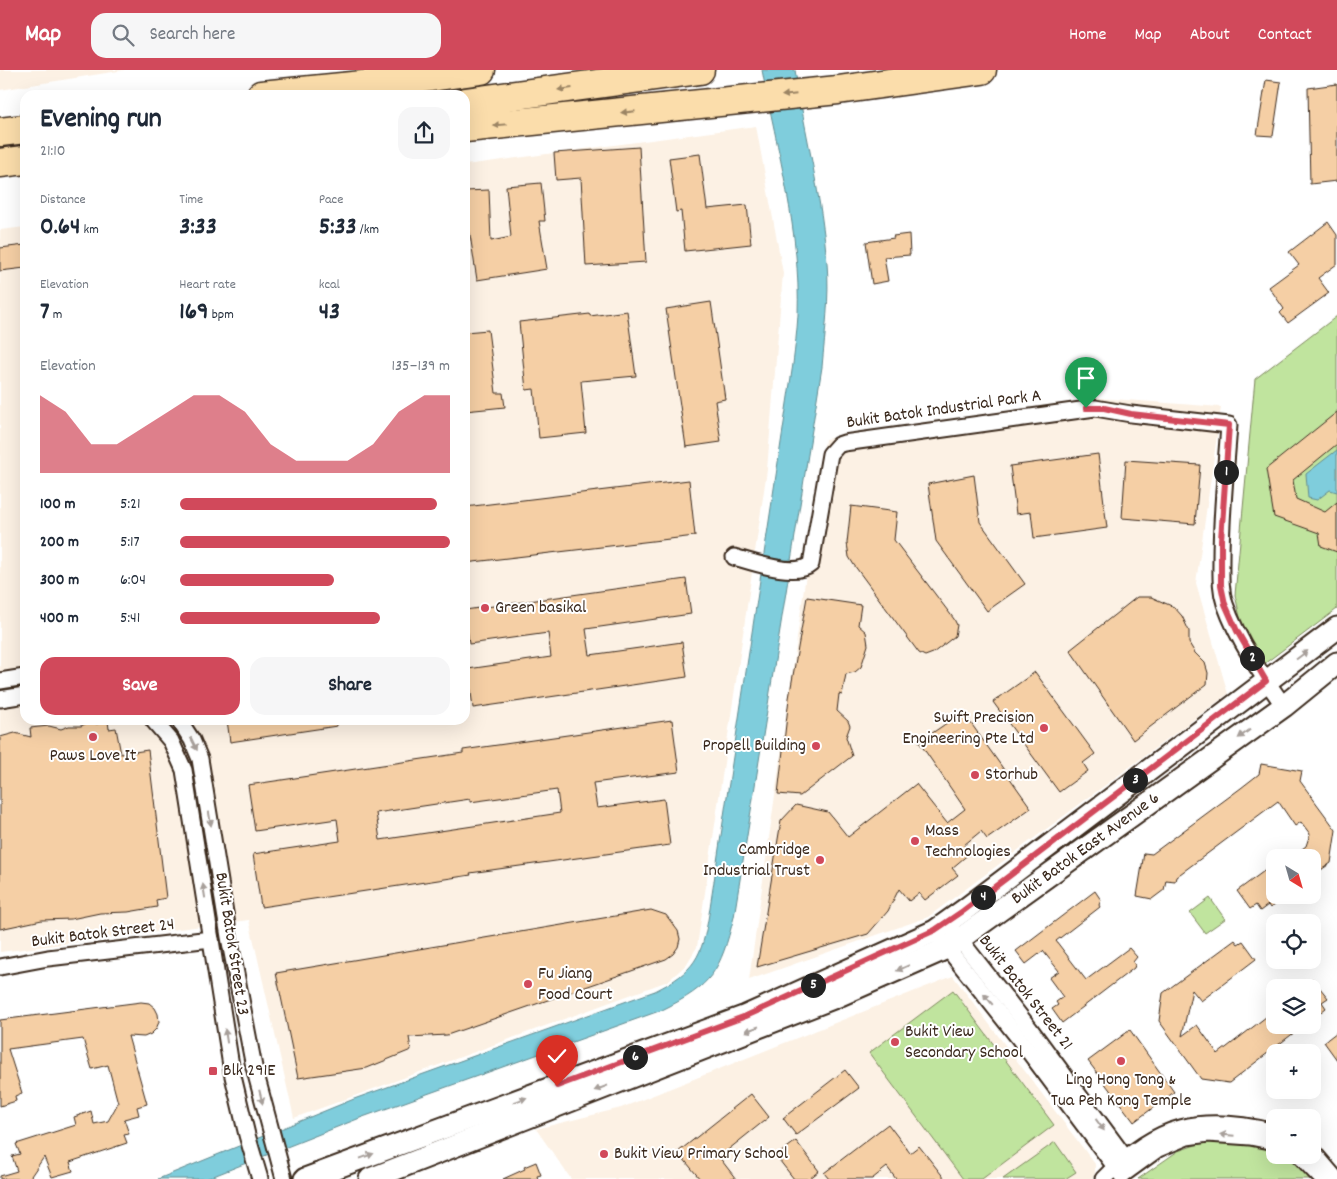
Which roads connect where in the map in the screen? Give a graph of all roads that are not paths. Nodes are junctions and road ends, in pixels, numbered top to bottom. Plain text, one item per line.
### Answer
1 (342, 70) edge
2 (481, 70) edge
3 (700, 70) edge
4 (982, 70) edge
5 (944, 73) edge
6 (265, 90) edge
7 (312, 90) edge
8 (470, 101) edge
9 (470, 128) edge
10 (20, 130) edge
11 (0, 132) edge
12 (20, 161) edge
13 (0, 163) edge
14 (734, 557) dead end
15 (1337, 628) edge
16 (1337, 663) edge
17 (20, 678) edge
18 (0, 681) edge
19 (1266, 681) junction
20 (20, 696) edge
21 (0, 699) edge
22 (1284, 706) junction
23 (157, 725) edge
24 (182, 725) edge
25 (941, 926) junction
26 (211, 939) junction
27 (954, 944) junction
28 (0, 968) edge
29 (1266, 1130) edge
30 (1266, 1140) edge
31 (1321, 1162) edge
32 (1308, 1164) edge
33 (1123, 1170) edge
34 (260, 1179) edge
35 (284, 1179) edge
36 (305, 1179) edge
37 (370, 1179) edge
38 (1103, 1179) edge
39 (1322, 1179) edge
40 (1336, 1179) edge

1 - 6 highway
2 - 7 highway
3 -> 8 highway
4 - 5 highway
5 -> 9 highway
10 - 11 highway
12 - 13 highway
14 - 19 street, Bukit Batok Industrial Park A
19 -> 15 main road, Bukit Batok East Avenue 6
16 - 22 main road, Bukit Batok East Avenue 6
17 - 18 street
19 - 22 street
19 - 25 main road, Bukit Batok East Avenue 6
20 - 21 street
22 -> 27 main road, Bukit Batok East Avenue 6
26 -> 23 street, Bukit Batok Street 23
24 -> 35 street, Bukit Batok Street 23
25 - 27 street, Bukit Batok Street 21
36 -> 25 main road, Bukit Batok East Avenue 6
26 - 28 street, Bukit Batok Street 24
34 -> 26 street, Bukit Batok Street 23
27 - 33 street, Bukit Batok Street 21
27 -> 37 main road, Bukit Batok East Avenue 6
29 - 33 street
30 -> 33 street
31 - 40 street
32 - 39 street
33 - 38 street

